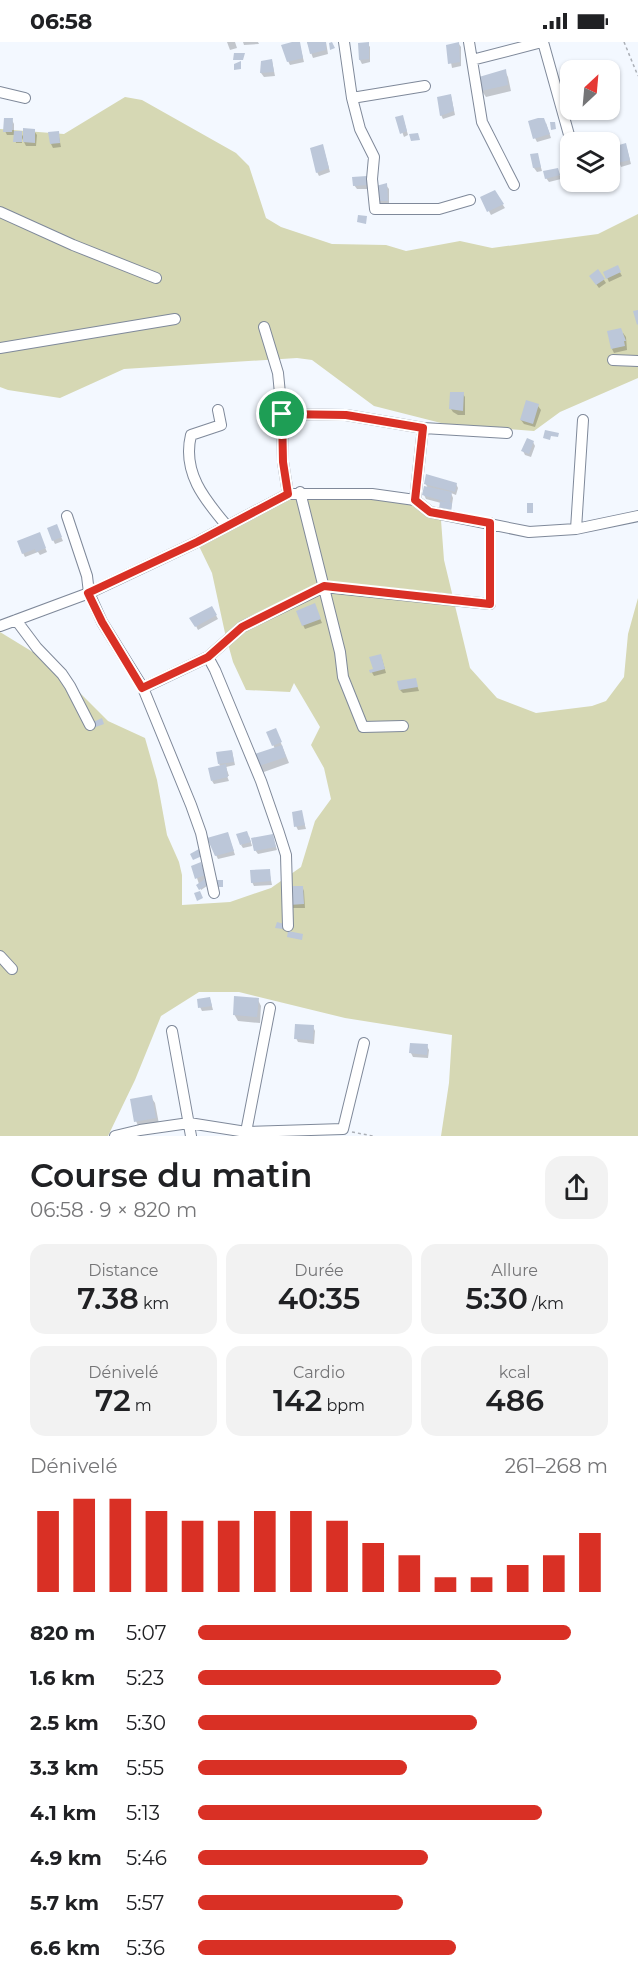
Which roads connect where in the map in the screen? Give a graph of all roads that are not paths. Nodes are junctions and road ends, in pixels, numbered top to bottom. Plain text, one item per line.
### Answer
1 (344, 42) edge
2 (470, 42) edge
3 (543, 42) edge
4 (472, 60) junction
5 (425, 86) dead end
6 (0, 92) edge
7 (25, 98) dead end
8 (352, 98) junction
9 (568, 132) edge
10 (514, 185) dead end
11 (470, 200) dead end
12 (0, 212) edge
13 (156, 278) dead end
14 (175, 319) dead end
15 (264, 327) dead end
16 (0, 348) edge
17 (613, 360) dead end
18 (638, 361) edge
19 (218, 410) dead end
20 (282, 414) junction
21 (583, 420) dead end
22 (423, 428) junction
23 (507, 433) dead end
24 (300, 492) junction
25 (288, 494) junction
26 (415, 500) junction
27 (67, 516) dead end
28 (638, 516) edge
29 (490, 523) junction
30 (227, 526) junction
31 (576, 529) junction
32 (324, 586) junction
33 (88, 593) junction
34 (16, 620) junction
35 (0, 626) edge
36 (208, 657) junction
37 (142, 688) junction
38 (90, 725) dead end
39 (403, 726) dead end
40 (214, 893) dead end
41 (288, 926) dead end
42 (0, 956) edge
43 (12, 969) dead end
44 (270, 1008) dead end
45 (172, 1031) dead end
46 (364, 1043) dead end
47 (189, 1123) junction
48 (342, 1133) edge
49 (248, 1134) edge
50 (115, 1136) edge
51 (191, 1136) edge

1 - 8 street
2 - 4 street
3 - 4 street
3 - 9 street
4 - 10 street
5 - 8 street
6 - 7 street
8 - 11 street
12 - 13 street
14 - 16 street
15 - 20 street
17 - 18 street
19 - 30 street
20 - 22 street
20 - 25 street
21 - 31 street
22 - 23 street
22 - 26 street
24 - 25 street
24 - 26 street
24 - 32 street
25 - 30 street
26 - 29 street
27 - 33 street
28 - 31 street
29 - 31 street
29 - 32 street
30 - 33 street
32 - 36 street
32 - 39 street
33 - 34 street
33 - 37 street
34 - 35 street
34 - 38 street
36 - 37 street
36 - 41 street
37 - 40 street
42 - 43 street
44 - 49 street
45 - 47 street
46 - 48 street
47 - 49 street
47 - 50 street
47 - 51 street
48 - 49 street

